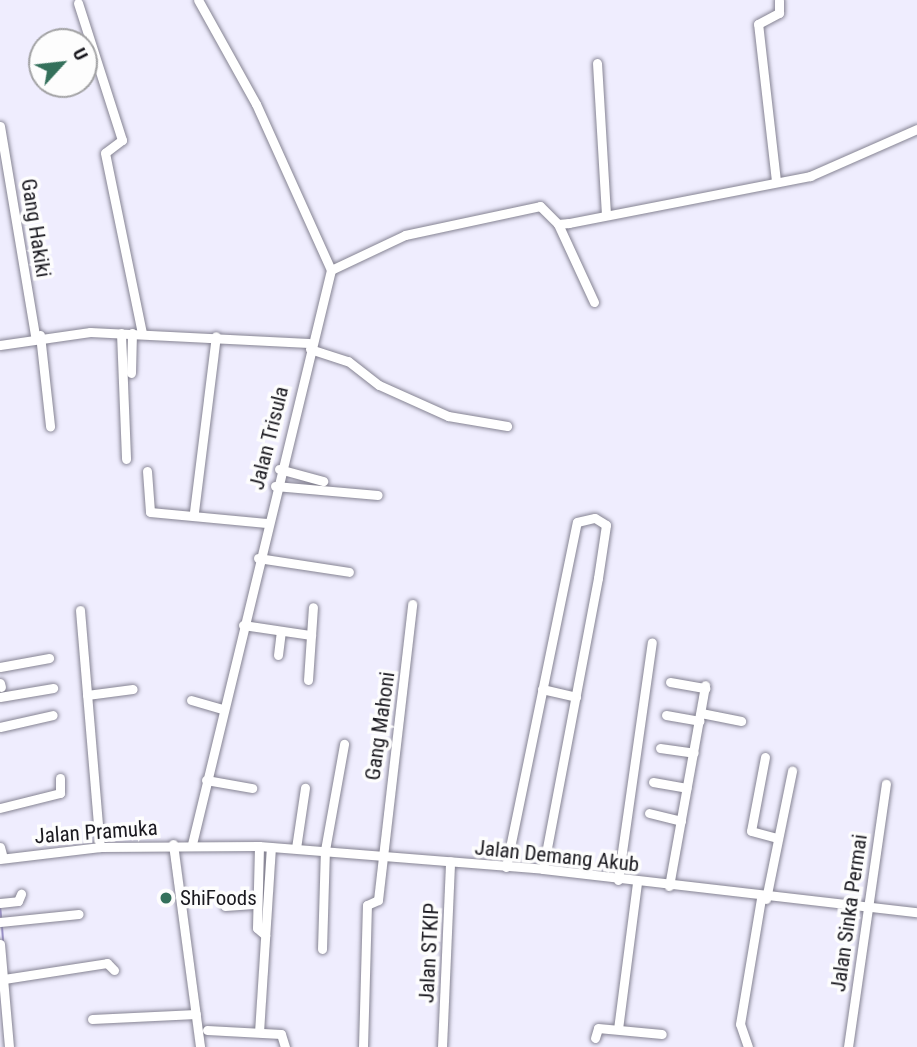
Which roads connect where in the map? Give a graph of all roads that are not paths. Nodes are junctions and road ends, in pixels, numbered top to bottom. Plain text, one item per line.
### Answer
1 (198, 0) edge
2 (779, 0) edge
3 (78, 2) dead end
4 (597, 63) dead end
5 (0, 125) edge
6 (917, 129) edge
7 (776, 181) junction
8 (606, 215) junction
9 (563, 223) junction
10 (331, 270) junction
11 (594, 302) dead end
12 (121, 333) junction
13 (137, 333) junction
14 (38, 336) junction
15 (216, 337) junction
16 (0, 345) edge
17 (309, 346) junction
18 (131, 373) dead end
19 (50, 426) dead end
20 (508, 426) dead end
21 (126, 459) dead end
22 (279, 469) junction
23 (147, 471) dead end
24 (323, 481) dead end
25 (275, 486) junction
26 (378, 495) dead end
27 (194, 512) junction
28 (266, 523) junction
29 (258, 558) junction
30 (349, 572) dead end
31 (412, 604) dead end
32 (313, 607) dead end
33 (80, 610) dead end
34 (243, 625) junction
35 (281, 631) junction
36 (311, 635) junction
37 (652, 642) dead end
38 (278, 655) dead end
39 (49, 658) dead end
40 (0, 667) edge
41 (308, 680) dead end
42 (670, 682) dead end
43 (53, 688) dead end
44 (133, 688) dead end
45 (541, 690) junction
46 (87, 695) junction
47 (0, 697) edge
48 (576, 697) junction
49 (191, 700) dead end
50 (222, 709) junction
51 (53, 715) dead end
52 (666, 715) dead end
53 (700, 717) junction
54 (741, 721) dead end
55 (0, 727) edge
56 (344, 744) dead end
57 (660, 748) dead end
58 (694, 753) junction
59 (765, 757) dead end
60 (792, 771) dead end
61 (60, 778) dead end
62 (206, 780) junction
63 (653, 782) dead end
64 (886, 784) dead end
65 (252, 788) dead end
66 (305, 788) dead end
67 (686, 788) junction
68 (0, 808) edge
69 (649, 813) dead end
70 (681, 821) junction
71 (776, 838) junction
72 (173, 844) junction
73 (192, 844) junction
74 (259, 846) junction
75 (0, 847) edge
76 (100, 847) junction
77 (271, 847) junction
78 (296, 848) junction
79 (326, 850) junction
80 (378, 854) junction
81 (1, 859) edge
82 (457, 862) junction
83 (506, 867) junction
84 (543, 869) junction
85 (618, 880) junction
86 (637, 882) junction
87 (669, 886) junction
88 (22, 894) dead end
89 (764, 899) junction
90 (2, 902) edge
91 (257, 904) junction
92 (225, 906) dead end
93 (866, 909) junction
94 (917, 912) edge
95 (79, 914) dead end
96 (3, 922) edge
97 (265, 935) junction
98 (0, 944) edge
99 (322, 949) dead end
100 (0, 951) edge
101 (114, 970) dead end
102 (7, 978) junction
103 (196, 1014) junction
104 (92, 1018) dead end
105 (618, 1029) junction
106 (207, 1030) dead end
107 (259, 1032) junction
108 (662, 1034) dead end
109 (595, 1038) dead end
110 (9, 1047) edge
111 (200, 1047) edge
112 (285, 1047) edge
113 (363, 1047) edge
114 (442, 1047) edge
115 (748, 1047) edge
116 (848, 1047) edge

1 - 10 street
2 - 7 street
3 - 13 street
4 - 8 street
5 - 14 street, Gang Hakiki
6 - 7 street
7 - 8 street
8 - 9 street
9 - 10 street
9 - 11 street
10 - 17 street, Jalan Trisula
12 - 13 street
12 - 14 street
12 - 21 street
13 - 15 street
13 - 18 street
14 - 16 street
14 - 19 street, Gang Hakiki
15 - 17 street
15 - 27 street
17 - 20 street
17 - 22 street, Jalan Trisula
22 - 24 street
22 - 25 street, Jalan Trisula
23 - 27 street
25 - 26 street
25 - 28 street, Jalan Trisula
27 - 28 street
28 - 29 street, Jalan Trisula
29 - 30 street
29 - 34 street, Jalan Trisula
31 - 80 street, Gang Mahoni
32 - 36 street
33 - 46 street
34 - 35 street
34 - 50 street, Jalan Trisula
35 - 36 street
35 - 38 street
36 - 41 street
37 - 85 street
39 - 40 street
42 - 53 street
43 - 47 street
44 - 46 street
45 - 48 street
45 - 48 street
45 - 83 street
46 - 76 street
48 - 84 street
49 - 50 street
50 - 62 street, Jalan Trisula
51 - 55 street
52 - 53 street
53 - 54 street
53 - 58 street
56 - 79 street
57 - 58 street
58 - 67 street
59 - 71 street
60 - 71 street
61 - 68 street
62 - 65 street
62 - 73 street, Jalan Trisula
63 - 67 street
64 - 93 street, Jalan Sinka Permai
66 - 78 street
67 - 70 street
69 - 70 street
70 - 87 street
71 - 89 street
72 - 73 street, Jalan Pramuka
72 - 76 street, Jalan Pramuka
72 - 103 street
73 - 74 street, Jalan Demang Akub
74 - 77 street, Jalan Demang Akub
74 - 91 street
75 - 81 street
76 - 81 street, Jalan Pramuka
77 - 78 street, Jalan Demang Akub
77 - 97 street
78 - 79 street, Jalan Demang Akub
79 - 80 street, Jalan Demang Akub
79 - 99 street
80 - 82 street, Jalan Demang Akub
80 - 113 street, Gang Mahoni
82 - 83 street, Jalan Demang Akub
82 - 114 street, Jalan STKIP
83 - 84 street, Jalan Demang Akub
84 - 85 street, Jalan Demang Akub
85 - 86 street, Jalan Demang Akub
86 - 87 street, Jalan Demang Akub
86 - 105 street
87 - 89 street, Jalan Demang Akub
88 - 90 street
89 - 93 street, Jalan Demang Akub
89 - 115 street
91 - 92 street
91 - 97 street
93 - 94 street, Jalan Demang Akub
93 - 116 street, Jalan Sinka Permai
95 - 96 street
97 - 107 street
98 - 100 street
100 - 102 street
101 - 102 street
102 - 110 street
103 - 104 street
103 - 111 street
105 - 108 street
105 - 109 street
106 - 107 street
107 - 112 street

